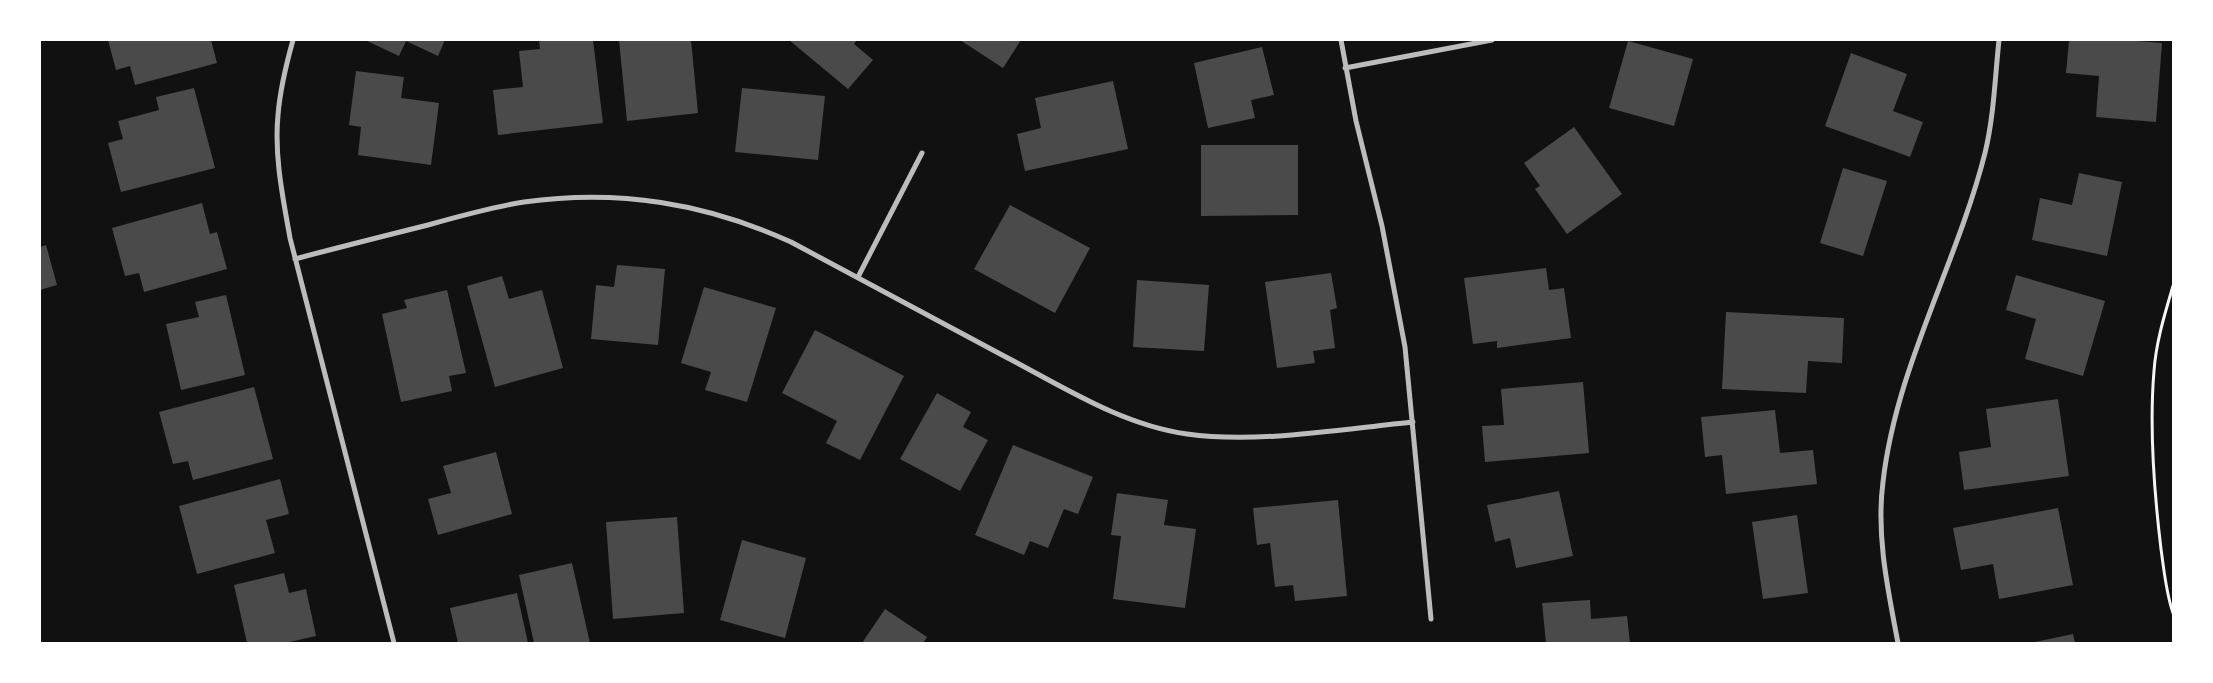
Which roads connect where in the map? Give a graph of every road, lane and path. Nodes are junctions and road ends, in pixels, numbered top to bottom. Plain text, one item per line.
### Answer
1 (293, 40) edge
2 (1341, 40) edge
3 (1492, 40) edge
4 (1999, 40) edge
5 (1346, 68) junction
6 (922, 153) dead end
7 (296, 259) junction
8 (858, 277) junction
9 (2173, 286) edge
10 (1413, 422) junction
11 (2173, 613) edge
12 (1431, 619) dead end
13 (394, 643) edge
14 (1898, 643) edge

1 - 7 street
2 - 5 street
3 - 5 street
4 - 14 street
5 - 10 street
6 - 8 street
7 - 8 street
7 - 13 street
8 - 10 street
9 - 11 path
10 - 12 street

